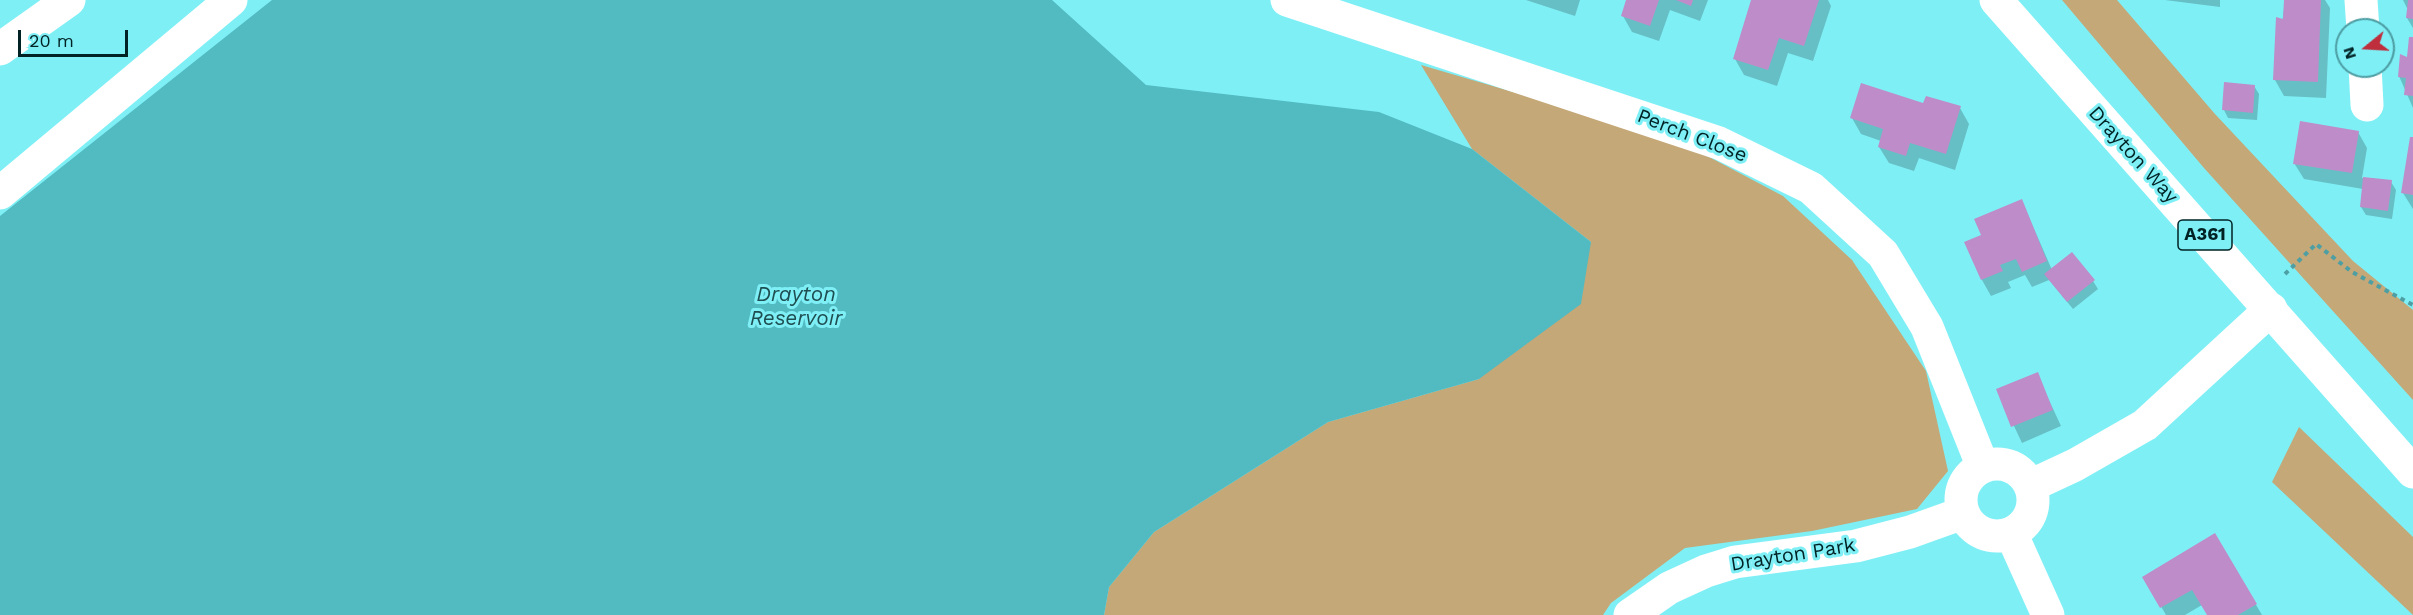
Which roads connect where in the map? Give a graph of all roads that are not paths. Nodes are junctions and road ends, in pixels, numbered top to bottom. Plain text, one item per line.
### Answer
1 (69, 0) edge
2 (231, 0) edge
3 (1287, 0) edge
4 (1996, 0) edge
5 (2361, 0) edge
6 (2362, 18) edge
7 (0, 50) edge
8 (2366, 78) edge
9 (2367, 105) dead end
10 (0, 193) edge
11 (2271, 309) junction
12 (1983, 467) junction
13 (2413, 472) edge
14 (2030, 486) junction
15 (1963, 513) junction
16 (2011, 533) junction
17 (1630, 615) edge
18 (2048, 615) edge

1 - 7 street
2 - 10 street
3 - 12 street, Perch Close
4 - 11 street, Drayton Way / A361
5 - 6 street
8 - 9 street
11 - 13 street, Drayton Way / A361
11 - 14 street
12 - 14 street
12 - 15 street
14 - 16 street
15 - 16 street
15 - 17 street, Drayton Park
16 - 18 street

